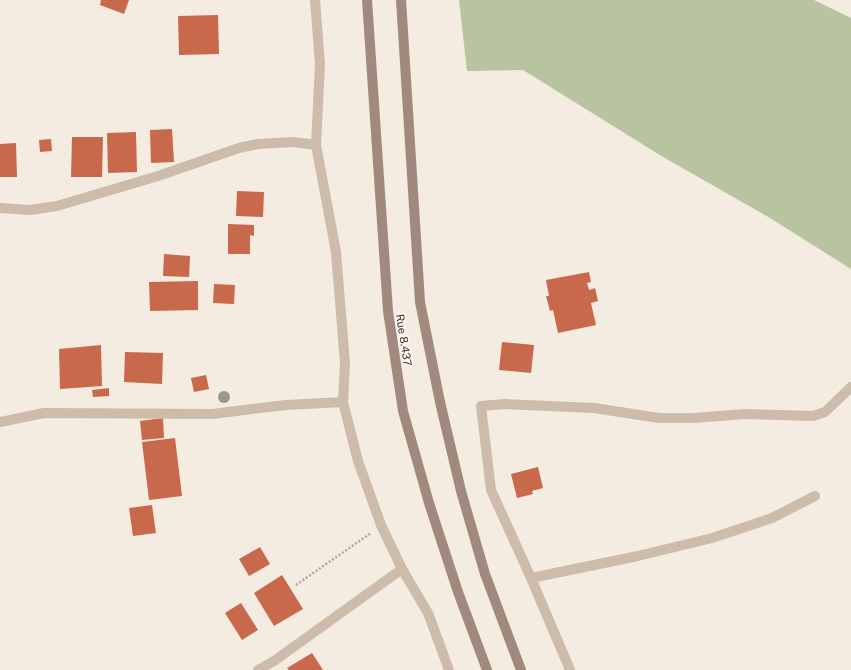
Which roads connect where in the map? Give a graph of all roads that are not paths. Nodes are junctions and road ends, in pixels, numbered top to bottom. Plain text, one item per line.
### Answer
1 (315, 0) edge
2 (367, 0) edge
3 (401, 0) edge
4 (316, 145) junction
5 (0, 208) edge
6 (851, 387) edge
7 (343, 402) junction
8 (0, 422) edge
9 (815, 496) dead end
10 (402, 570) junction
11 (531, 578) junction
12 (258, 670) edge
13 (449, 670) edge
14 (487, 670) edge
15 (521, 670) edge
16 (570, 670) edge

1 - 4 street
2 - 14 main road, Rue 8.437
3 - 15 main road, Rue 8.437
4 - 5 street
4 - 7 street
6 - 11 street
7 - 8 street
7 - 10 street
9 - 11 street
10 - 12 street
10 - 13 street
11 - 16 street

